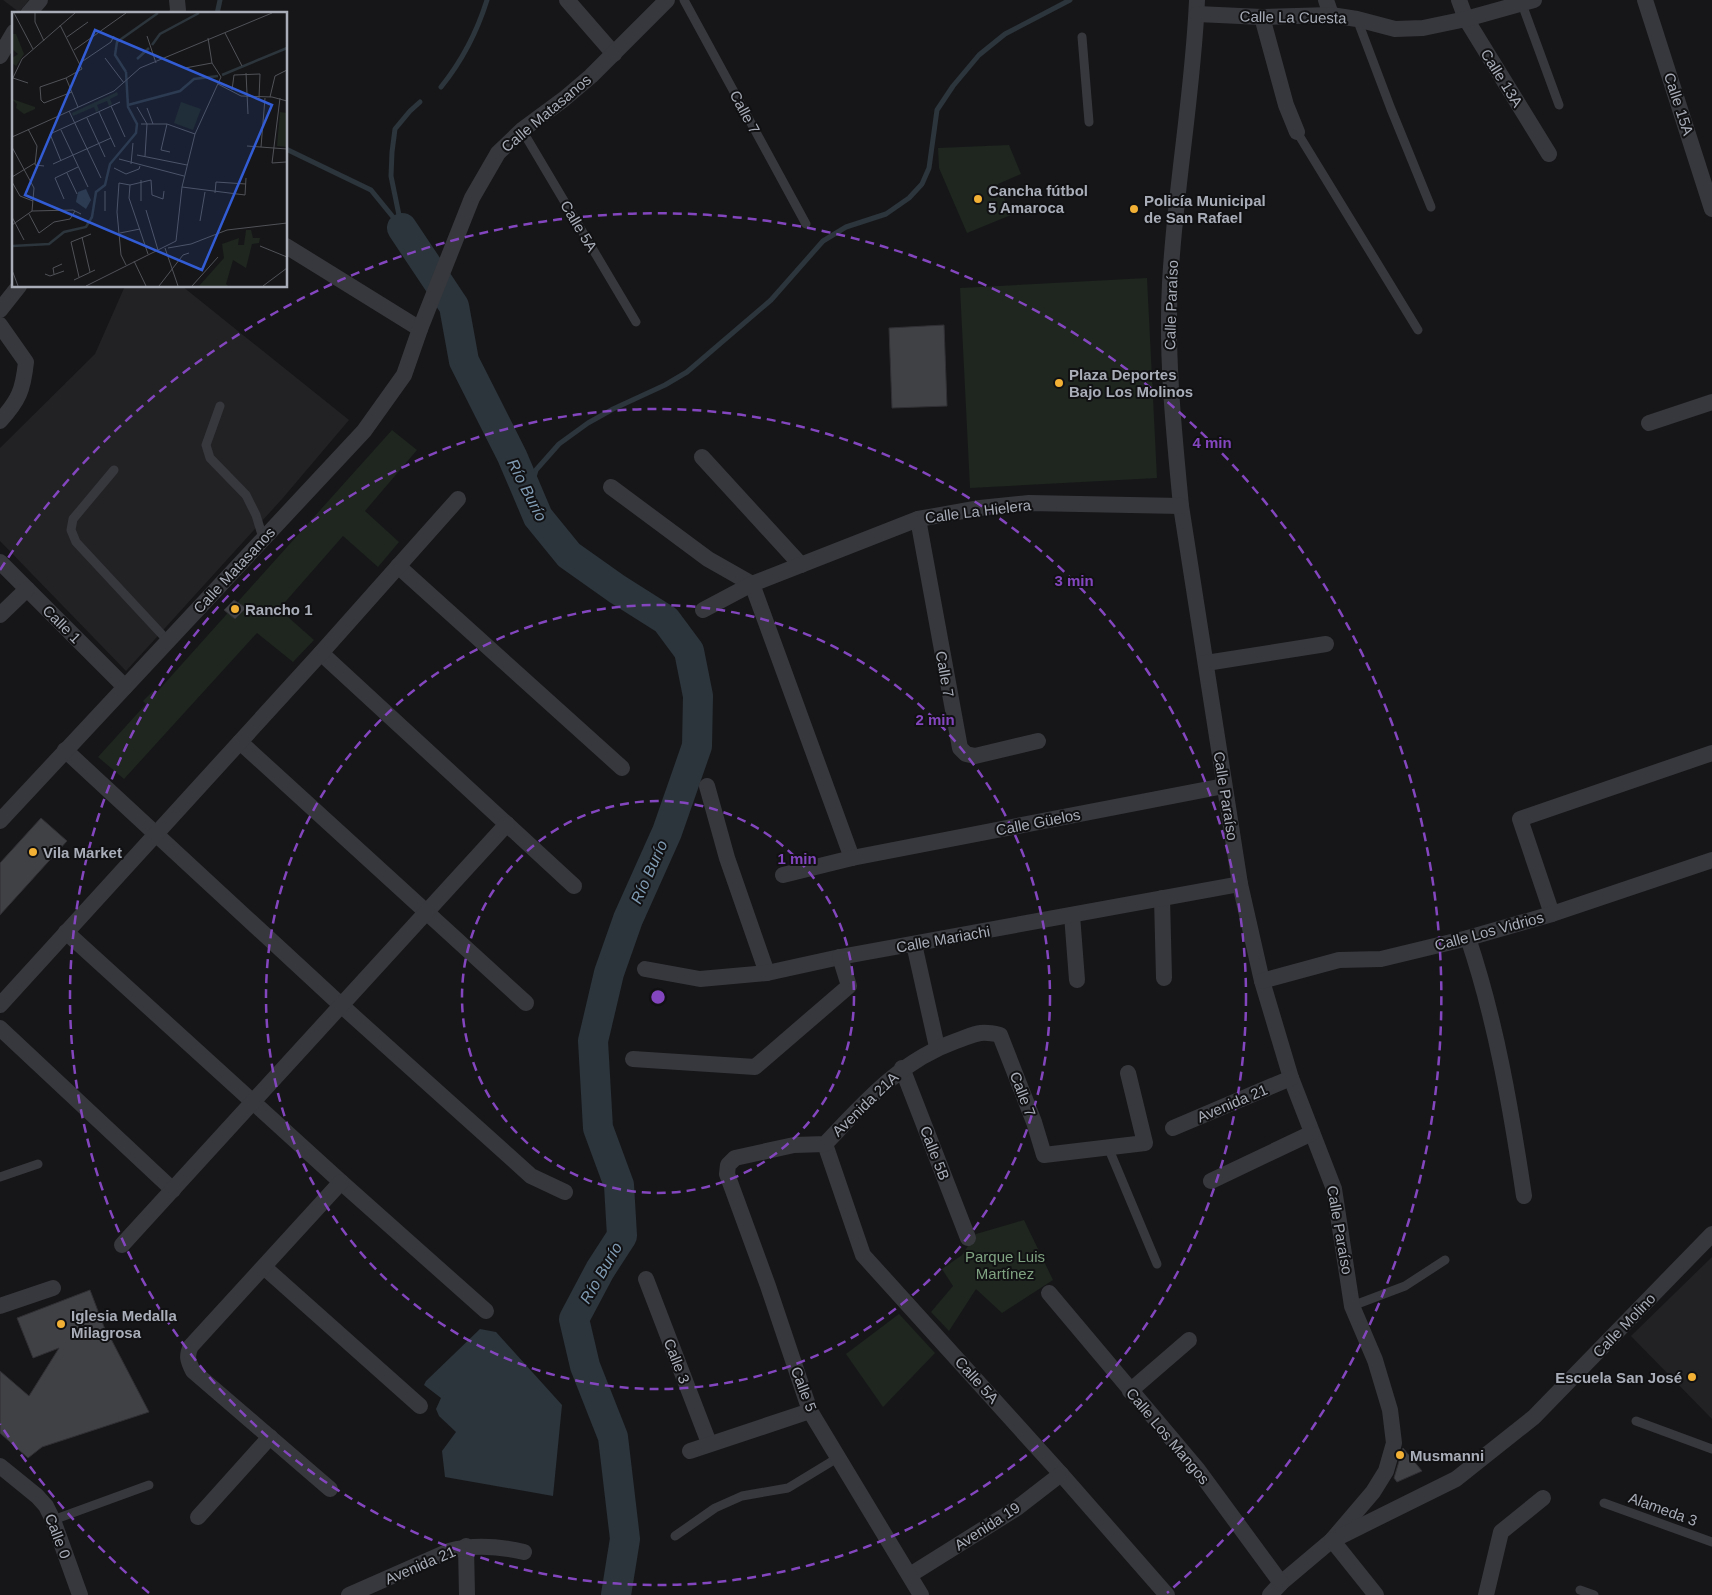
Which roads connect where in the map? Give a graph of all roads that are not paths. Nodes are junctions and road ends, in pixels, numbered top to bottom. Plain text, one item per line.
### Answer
1 (40, 0) edge
2 (566, 0) edge
3 (667, 0) edge
4 (684, 0) edge
5 (1459, 0) edge
6 (1645, 0) edge
7 (1528, 2) edge
8 (1197, 7) edge
9 (1329, 7) edge
10 (30, 12) edge
11 (1262, 17) junction
12 (1357, 19) junction
13 (1466, 19) junction
14 (12, 35) edge
15 (1082, 37) dead end
16 (614, 54) junction
17 (0, 56) edge
18 (1559, 105) dead end
19 (1089, 122) dead end
20 (522, 130) junction
21 (1298, 132) joint
22 (1549, 154) dead end
23 (1431, 207) dead end
24 (1712, 209) edge
25 (806, 224) dead end
26 (288, 247) edge
27 (17, 288) edge
28 (0, 310) edge
29 (636, 322) dead end
30 (0, 325) edge
31 (420, 330) junction
32 (1418, 330) dead end
33 (1712, 402) edge
34 (220, 406) dead end
35 (0, 421) edge
36 (1649, 422) dead end
37 (702, 457) dead end
38 (114, 470) dead end
39 (611, 487) dead end
40 (458, 499) dead end
41 (1181, 506) junction
42 (918, 519) junction
43 (263, 538) junction
44 (0, 562) edge
45 (801, 565) junction
46 (398, 566) junction
47 (752, 584) junction
48 (27, 589) junction
49 (703, 610) dead end
50 (0, 615) edge
51 (168, 641) junction
52 (1326, 644) dead end
53 (321, 653) junction
54 (1206, 663) junction
55 (125, 686) junction
56 (1038, 741) dead end
57 (240, 742) junction
58 (65, 750) junction
59 (1712, 753) edge
60 (622, 768) dead end
61 (708, 786) dead end
62 (1224, 786) junction
63 (0, 821) edge
64 (507, 824) junction
65 (155, 834) junction
66 (852, 858) junction
67 (1712, 860) edge
68 (783, 875) dead end
69 (1240, 884) junction
70 (574, 886) dead end
71 (1162, 898) junction
72 (427, 912) junction
73 (1552, 914) junction
74 (1072, 915) junction
75 (66, 932) junction
76 (1468, 938) junction
77 (914, 944) junction
78 (840, 957) junction
79 (645, 969) dead end
80 (767, 973) junction
81 (1164, 978) dead end
82 (1077, 980) dead end
83 (1262, 981) junction
84 (526, 1003) dead end
85 (0, 1005) edge
86 (342, 1006) junction
87 (0, 1028) edge
88 (1000, 1035) joint
89 (937, 1047) junction
90 (633, 1059) dead end
91 (902, 1068) junction
92 (1128, 1073) dead end
93 (1291, 1078) junction
94 (253, 1102) junction
95 (1173, 1128) dead end
96 (1312, 1133) junction
97 (825, 1144) junction
98 (1108, 1147) junction
99 (38, 1164) dead end
100 (728, 1165) joint
101 (0, 1177) edge
102 (1211, 1181) dead end
103 (341, 1182) junction
104 (173, 1190) junction
105 (565, 1192) dead end
106 (1524, 1196) dead end
107 (1712, 1234) edge
108 (968, 1238) dead end
109 (122, 1245) dead end
110 (1444, 1260) dead end
111 (1157, 1264) dead end
112 (264, 1267) junction
113 (646, 1279) dead end
114 (53, 1288) dead end
115 (1049, 1293) dead end
116 (0, 1306) edge
117 (1352, 1306) junction
118 (486, 1311) dead end
119 (1189, 1340) dead end
120 (1130, 1391) junction
121 (420, 1406) dead end
122 (810, 1410) junction
123 (1636, 1422) dead end
124 (270, 1437) junction
125 (709, 1443) junction
126 (1712, 1449) edge
127 (690, 1450) dead end
128 (839, 1456) junction
129 (0, 1466) edge
130 (1061, 1474) junction
131 (150, 1485) dead end
132 (330, 1489) dead end
133 (1543, 1498) dead end
134 (1604, 1503) dead end
135 (198, 1517) dead end
136 (53, 1520) junction
137 (675, 1536) dead end
138 (1332, 1540) junction
139 (1712, 1542) edge
140 (466, 1546) junction
141 (524, 1552) dead end
142 (910, 1575) junction
143 (1281, 1583) junction
144 (1580, 1590) dead end
145 (80, 1595) edge
146 (349, 1595) edge
147 (467, 1595) edge
148 (922, 1595) edge
149 (1167, 1595) edge
150 (1270, 1595) edge
151 (1376, 1595) edge
152 (1486, 1595) edge
153 (1594, 1595) edge

1 - 10 street
2 - 16 street
3 - 16 street, Calle Matasanos
4 - 25 lane, Calle 7
5 - 13 street, Calle 13A
6 - 24 street, Calle 15A
7 - 13 street, Calle La Cuesta
7 - 18 lane
8 - 11 street, Calle La Cuesta
8 - 41 street, Calle Paraíso
9 - 11 street, Calle La Cuesta
9 - 12 street, Calle La Cuesta
11 - 21 street
12 - 13 street, Calle La Cuesta
12 - 23 lane
13 - 22 street, Calle 13A
14 - 17 street
15 - 19 lane
16 - 20 street, Calle Matasanos
20 - 29 lane, Calle 5A
20 - 31 street, Calle Matasanos
21 - 32 lane
26 - 31 street
27 - 28 street
30 - 35 street
31 - 43 street, Calle Matasanos
33 - 36 street
34 - 43 lane
37 - 45 street
38 - 51 lane
39 - 47 street
40 - 46 street
41 - 42 street, Calle La Hielera
41 - 54 street, Calle Paraíso
42 - 45 street, Calle La Hielera
42 - 56 street, Calle 7
43 - 51 street, Calle Matasanos
44 - 48 street, Calle 1
45 - 47 street, Calle La Hielera
46 - 53 street
46 - 60 street
47 - 49 street, Calle La Hielera
47 - 66 street
48 - 50 street
48 - 55 street, Calle 1
51 - 55 street, Calle Matasanos
52 - 54 street
53 - 57 street
53 - 64 street
54 - 62 street, Calle Paraíso
55 - 58 street, Calle Matasanos
57 - 65 street
57 - 72 street
58 - 63 street, Calle Matasanos
58 - 65 street
59 - 73 street
61 - 80 street
62 - 66 street, Calle Güelos
62 - 69 street, Calle Paraíso
64 - 70 street
64 - 72 street
65 - 75 street
65 - 86 street
66 - 68 street, Calle Güelos
67 - 73 street, Calle Los Vidrios
69 - 71 street, Calle Mariachi
69 - 83 street, Calle Paraíso
71 - 74 street, Calle Mariachi
71 - 81 street
72 - 84 street
72 - 86 street
73 - 76 street, Calle Los Vidrios
74 - 77 street, Calle Mariachi
74 - 82 street
75 - 85 street
75 - 94 street
76 - 83 street, Calle Los Vidrios
76 - 106 street
77 - 78 street, Calle Mariachi
77 - 89 street
78 - 80 street, Calle Mariachi
78 - 90 street
79 - 80 street, Calle Mariachi
83 - 93 street, Calle Paraíso
86 - 94 street
86 - 105 street
87 - 104 street
88 - 89 street, Avenida 21A
88 - 98 street, Calle 7
89 - 91 street, Avenida 21A
91 - 97 street, Avenida 21A
91 - 108 street, Calle 5B
92 - 98 street
93 - 95 street, Avenida 21
93 - 96 street, Calle Paraíso
94 - 103 street
94 - 104 street
96 - 102 street
96 - 117 street, Calle Paraíso
97 - 100 street, Avenida 21A
97 - 130 street, Calle 5A
98 - 111 lane
99 - 101 lane
100 - 122 street, Calle 5
103 - 112 street
103 - 118 street
104 - 109 street
107 - 138 street, Calle Molino
110 - 117 lane
112 - 121 street
112 - 124 street
113 - 125 street, Calle 3
114 - 116 street
115 - 120 street, Calle Los Mangos
117 - 138 street, Calle Paraíso
119 - 120 street
120 - 143 street, Calle Los Mangos
122 - 125 street
122 - 128 street, Calle 5
123 - 126 lane
124 - 132 street
124 - 135 street
125 - 127 street
128 - 137 lane
128 - 142 street, Calle 5
129 - 136 street, Calle 0
130 - 142 street, Avenida 19
130 - 149 street, Calle 5A
131 - 136 lane
133 - 152 street
134 - 139 lane, Alameda 3
136 - 145 street, Calle 0
138 - 143 street
138 - 151 street
140 - 141 street, Avenida 21
140 - 146 street, Avenida 21
140 - 147 street
142 - 148 street, Calle 5
143 - 150 street
144 - 153 lane

